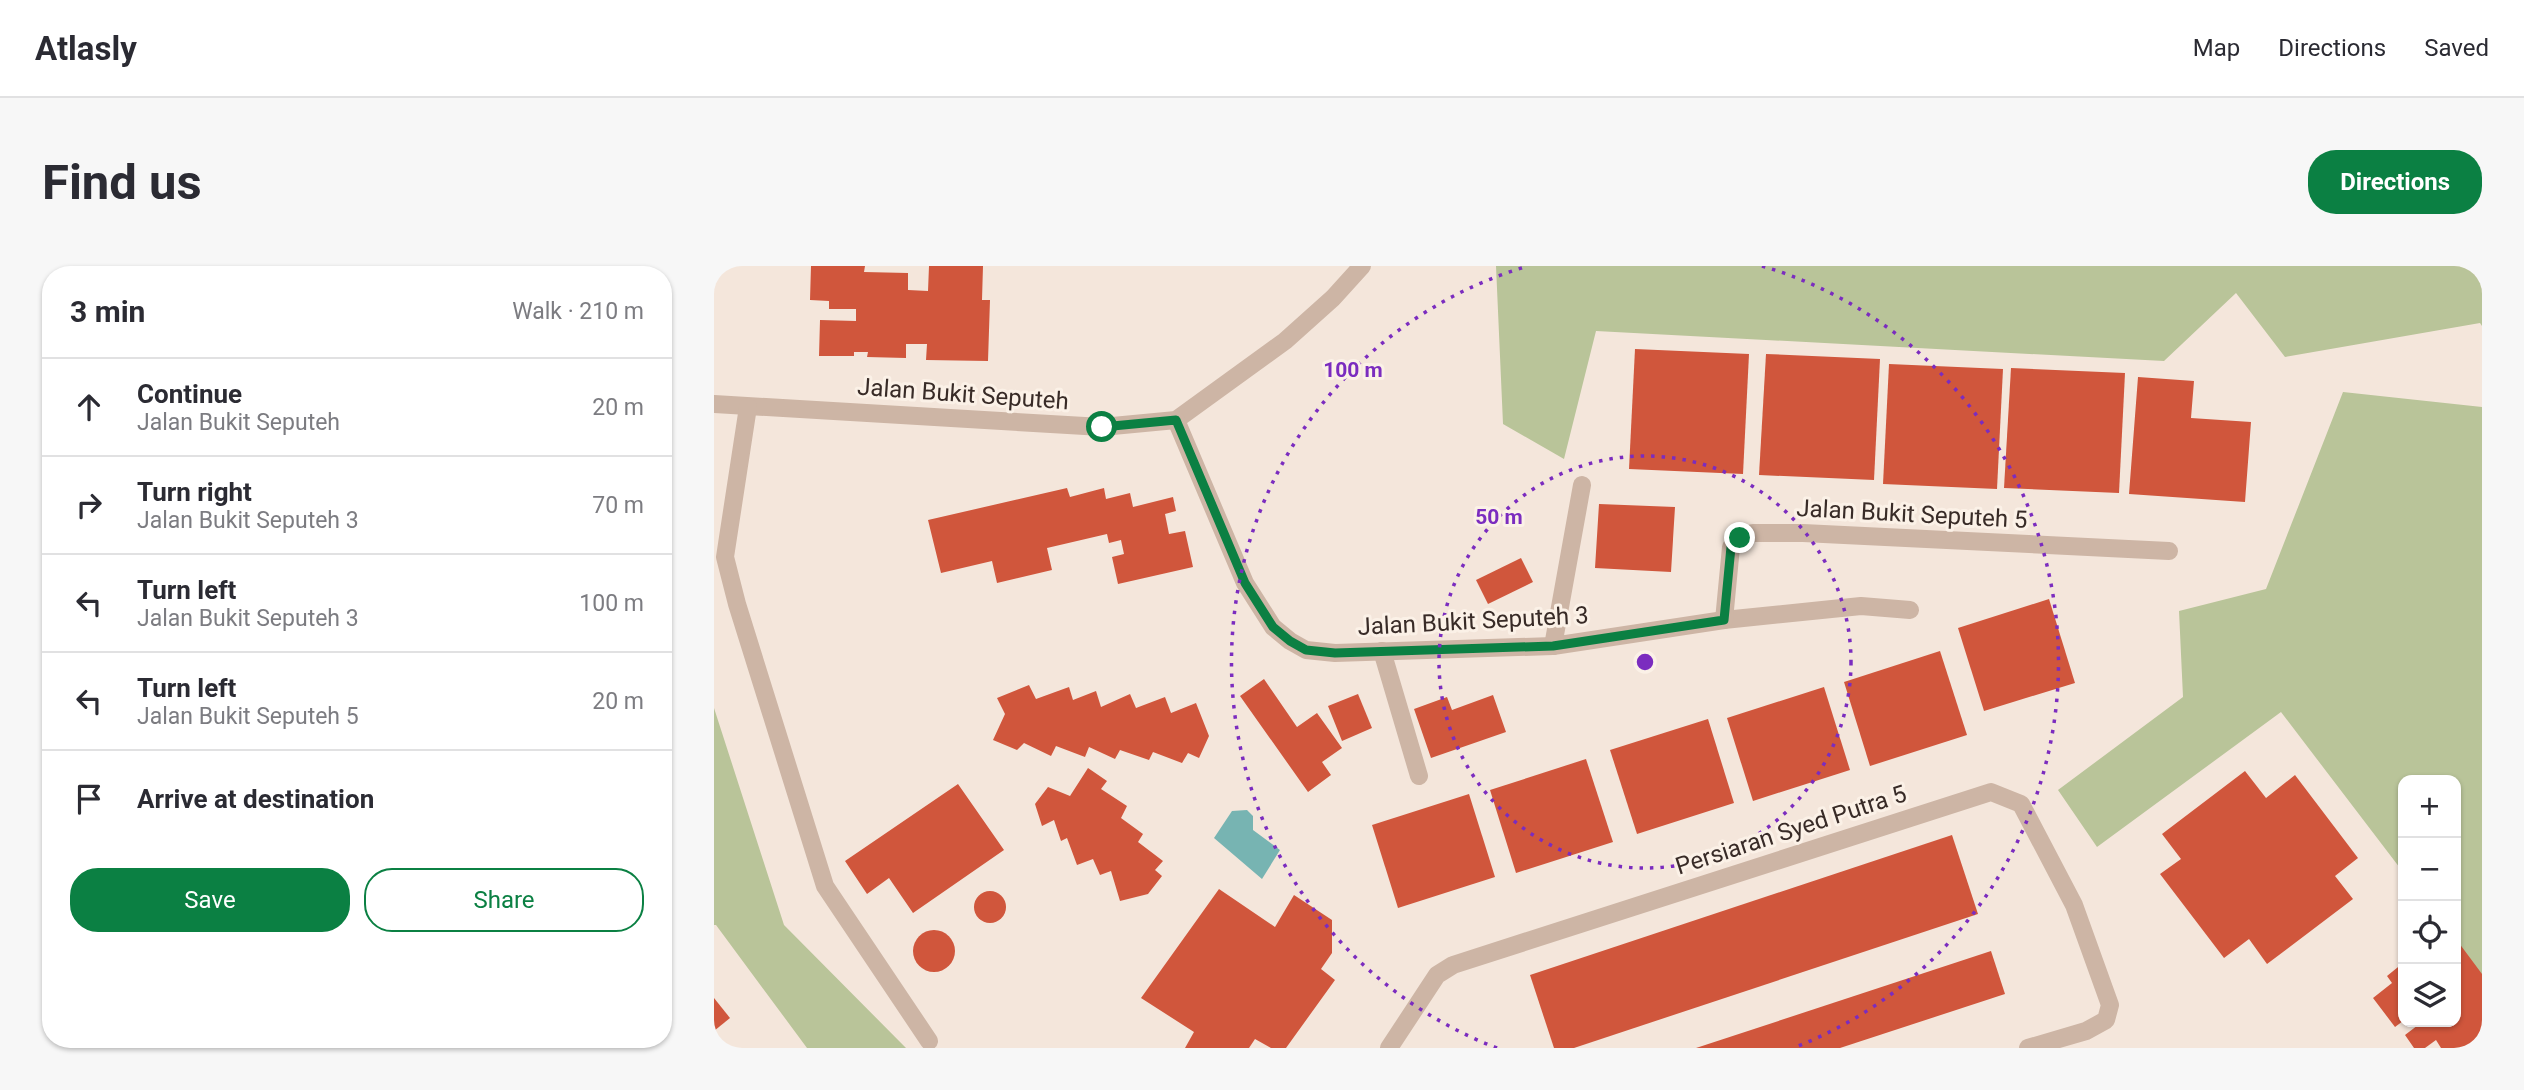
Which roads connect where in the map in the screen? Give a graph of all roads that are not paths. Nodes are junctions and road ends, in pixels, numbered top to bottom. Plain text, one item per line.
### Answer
1 (1363, 266) edge
2 (714, 404) edge
3 (748, 407) junction
4 (1176, 420) junction
5 (1582, 485) dead end
6 (2169, 551) dead end
7 (1910, 610) dead end
8 (1724, 620) junction
9 (1553, 646) junction
10 (1382, 651) junction
11 (1419, 776) dead end
12 (929, 1041) dead end
13 (1389, 1048) edge
14 (2028, 1048) edge

1 - 4 street
2 - 3 street, Jalan Bukit Seputeh
3 - 4 street, Jalan Bukit Seputeh
3 - 12 street
4 - 10 street, Jalan Bukit Seputeh 3
5 - 9 street
6 - 8 street, Jalan Bukit Seputeh 5
7 - 8 street, Jalan Bukit Seputeh 3
8 - 9 street, Jalan Bukit Seputeh 3
9 - 10 street, Jalan Bukit Seputeh 3
10 - 11 street
13 - 14 street, Persiaran Syed Putra 5

